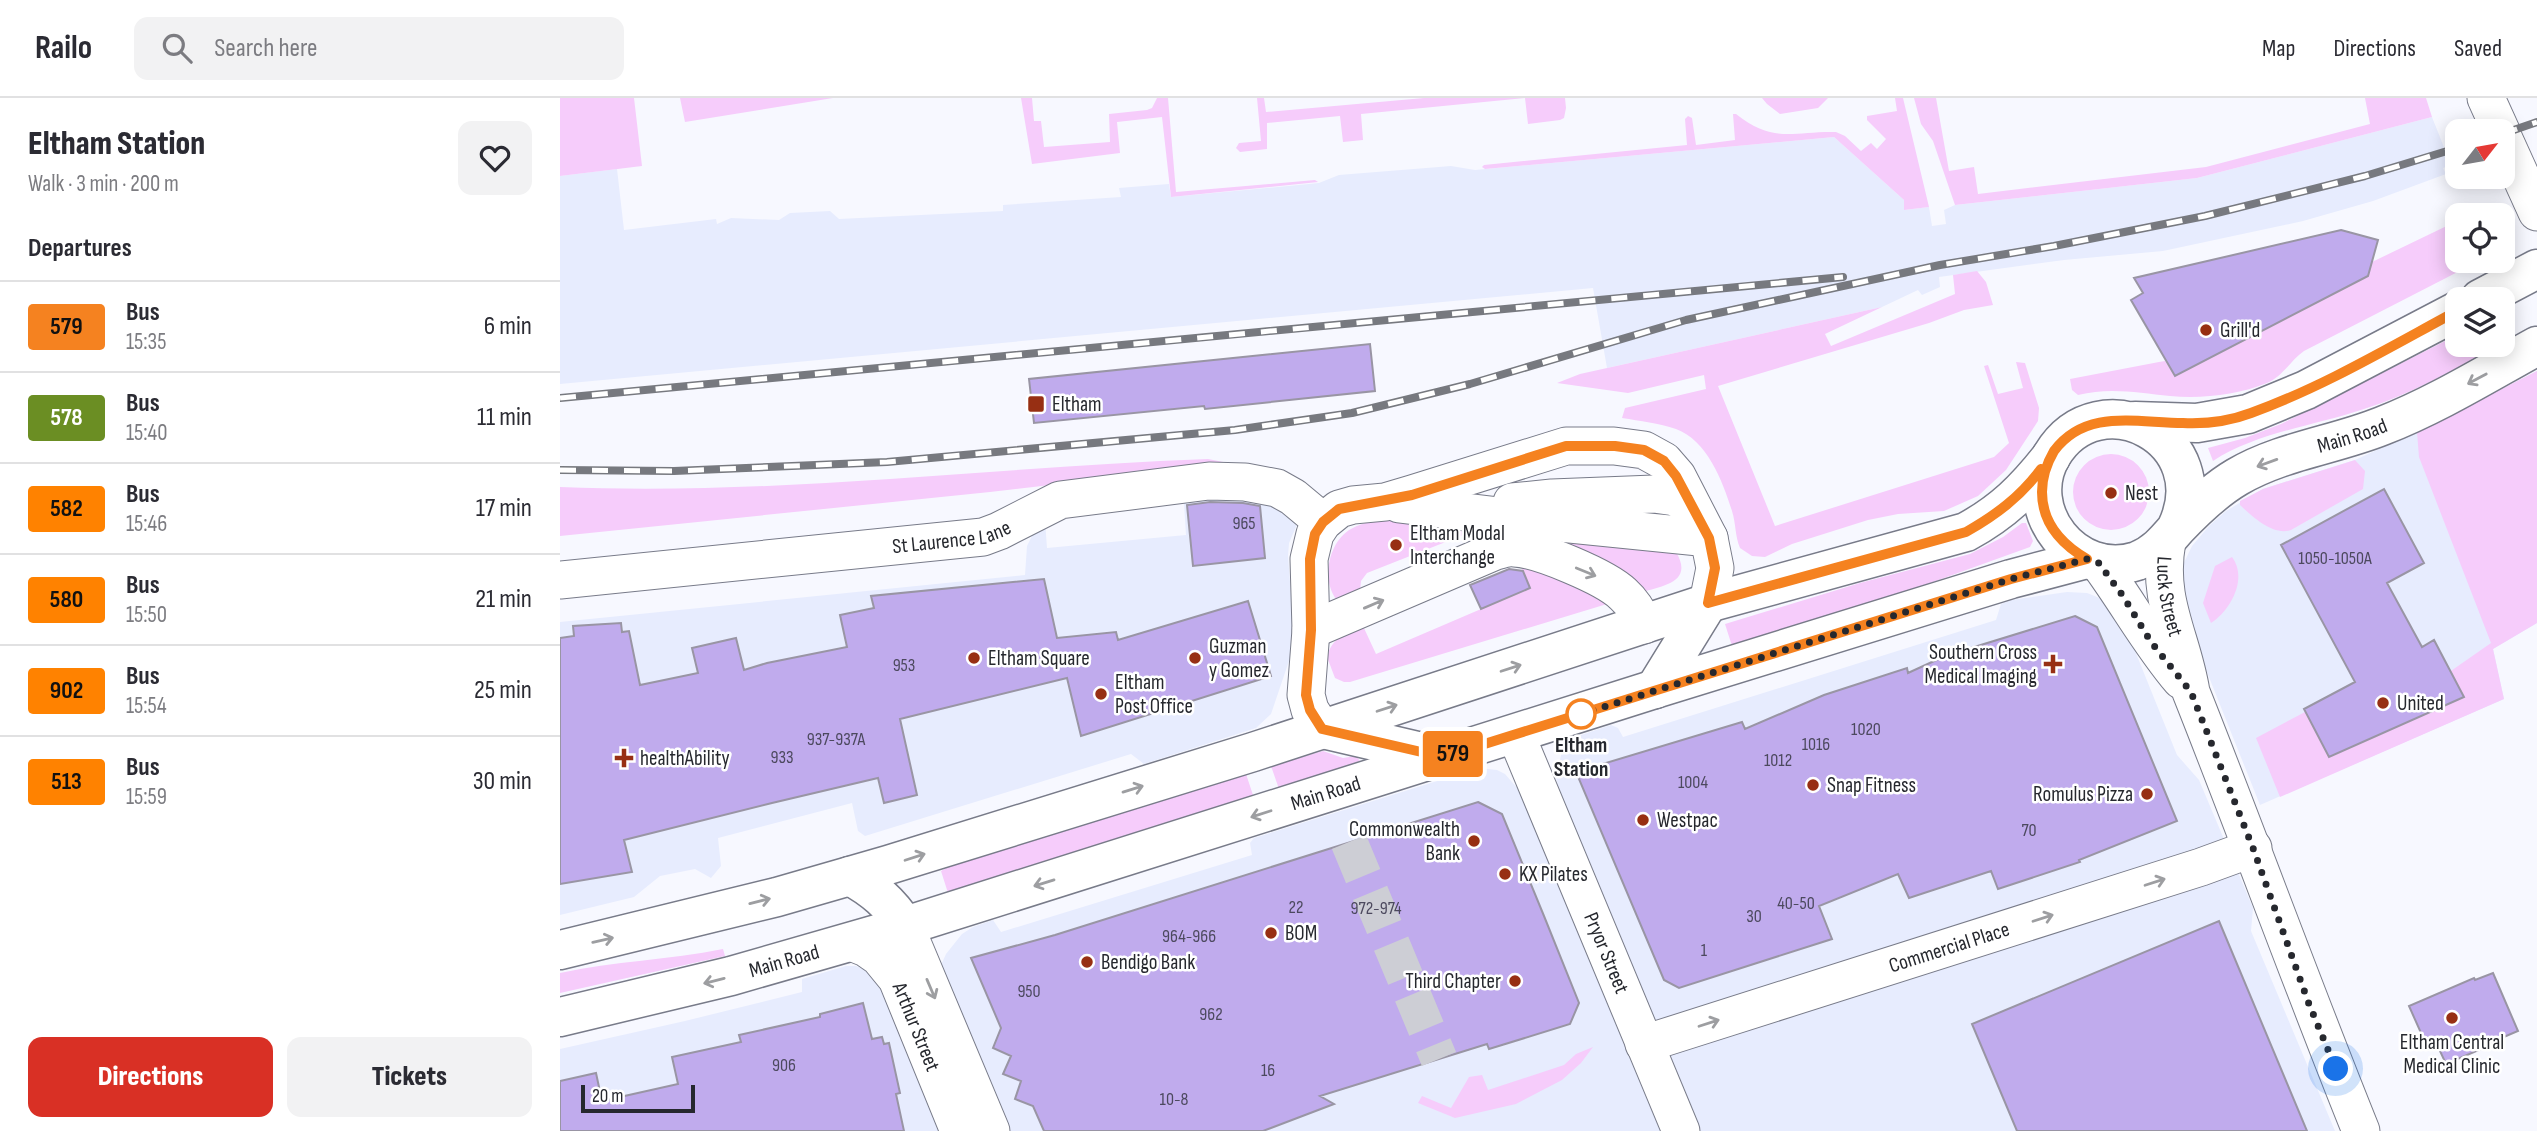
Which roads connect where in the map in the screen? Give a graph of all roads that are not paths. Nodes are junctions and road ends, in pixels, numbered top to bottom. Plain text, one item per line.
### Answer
1 (2486, 98) edge
2 (2496, 119) edge
3 (2515, 162) edge
4 (2537, 212) edge
5 (2537, 269) edge
6 (2503, 287) edge
7 (2445, 317) edge
8 (2537, 346) edge
9 (2126, 420) junction
10 (2051, 457) junction
11 (1385, 502) junction
12 (1323, 522) junction
13 (1701, 523) junction
14 (2172, 535) junction
15 (2092, 561) junction
16 (560, 580) edge
17 (1708, 603) junction
18 (1644, 625) junction
19 (1311, 630) junction
20 (1655, 690) junction
21 (2191, 692) junction
22 (1322, 729) junction
23 (1516, 735) junction
24 (1443, 757) junction
25 (2253, 848) junction
26 (850, 876) junction
27 (905, 926) junction
28 (851, 943) junction
29 (560, 950) edge
30 (560, 1017) edge
31 (1644, 1044) junction
32 (959, 1131) edge
33 (991, 1131) edge
34 (1681, 1131) edge
35 (2361, 1131) edge

1 - 2 street
3 - 4 street
5 - 6 main road
7 - 9 main road
8 -> 14 main road, Main Road
9 - 10 main road
9 - 14 main road
10 - 15 main road
10 - 17 main road
11 - 12 street
11 - 13 street
11 - 13 street
12 - 16 street, St Laurence Lane
12 - 19 street
13 - 17 street
14 - 15 main road
14 - 21 street, Luck Street
15 - 20 main road, Main Road
15 - 21 street, Luck Street
17 - 18 main road
17 - 20 main road
19 -> 18 street
22 -> 18 main road
19 - 22 street
20 - 23 main road, Main Road
21 - 25 street, Luck Street
22 - 24 main road
26 -> 22 main road
23 - 24 main road, Main Road
23 - 31 street, Pryor Street
24 -> 27 main road, Main Road
31 -> 25 street, Commercial Place
25 - 35 street, Luck Street
26 - 27 main road
29 -> 26 main road
27 - 28 main road, Main Road
27 -> 33 street, Arthur Street
28 -> 30 main road, Main Road
28 - 32 street, Arthur Street
31 - 34 street, Pryor Street

